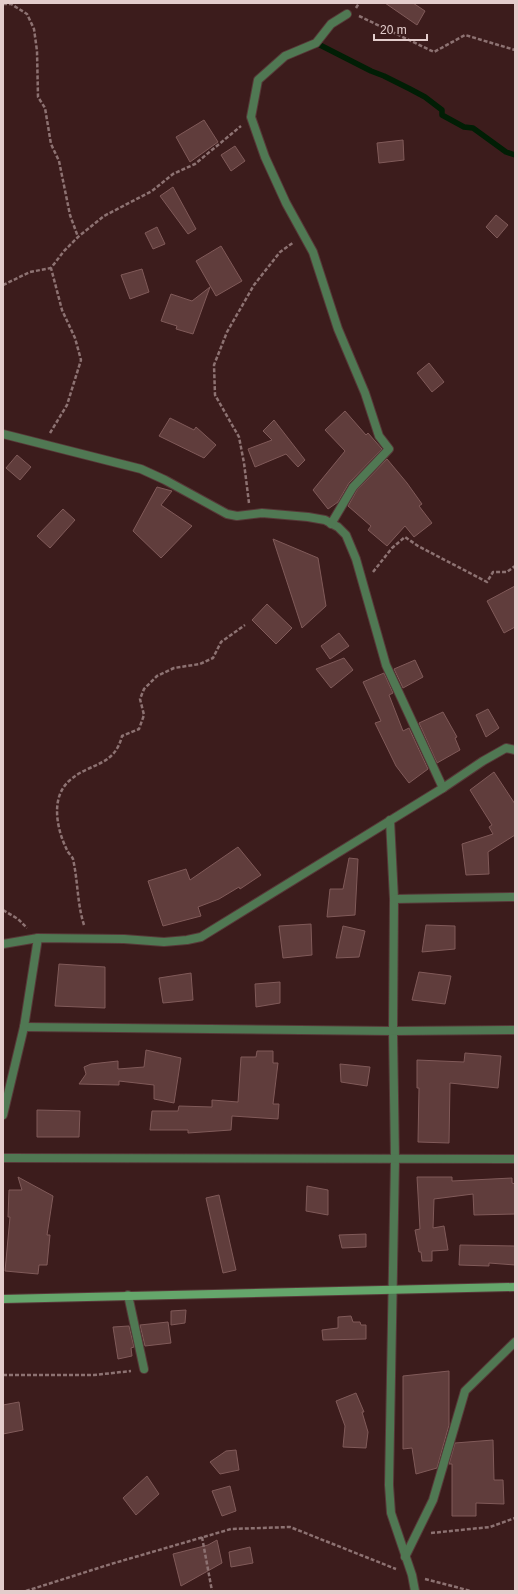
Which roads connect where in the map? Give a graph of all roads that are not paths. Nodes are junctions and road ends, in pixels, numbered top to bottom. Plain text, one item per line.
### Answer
1 (347, 14) road end
2 (3, 434) edge
3 (331, 524) junction
4 (515, 750) edge
5 (443, 788) junction
6 (390, 820) junction
7 (515, 897) edge
8 (394, 899) junction
9 (38, 938) junction
10 (3, 944) edge
11 (24, 1027) junction
12 (515, 1030) edge
13 (393, 1031) junction
14 (3, 1115) edge
15 (3, 1158) edge
16 (515, 1159) edge
17 (395, 1160) junction
18 (515, 1287) edge
19 (391, 1290) junction
20 (128, 1295) junction
21 (3, 1299) edge
22 (515, 1342) edge
23 (144, 1369) road end
24 (405, 1557) junction
25 (415, 1591) edge

1 - 3 street
2 - 3 street
3 - 5 street
4 - 5 street
5 - 6 street
6 - 8 street
6 - 9 street
7 - 8 street
8 - 13 street
9 - 10 street
9 - 11 street
11 - 13 street
11 - 14 street
12 - 13 street
13 - 17 street
15 - 17 street
16 - 17 street
17 - 19 street
18 - 19 street
19 - 20 street
19 - 24 street
20 - 21 street
20 - 23 street
22 - 24 street
24 - 25 street

